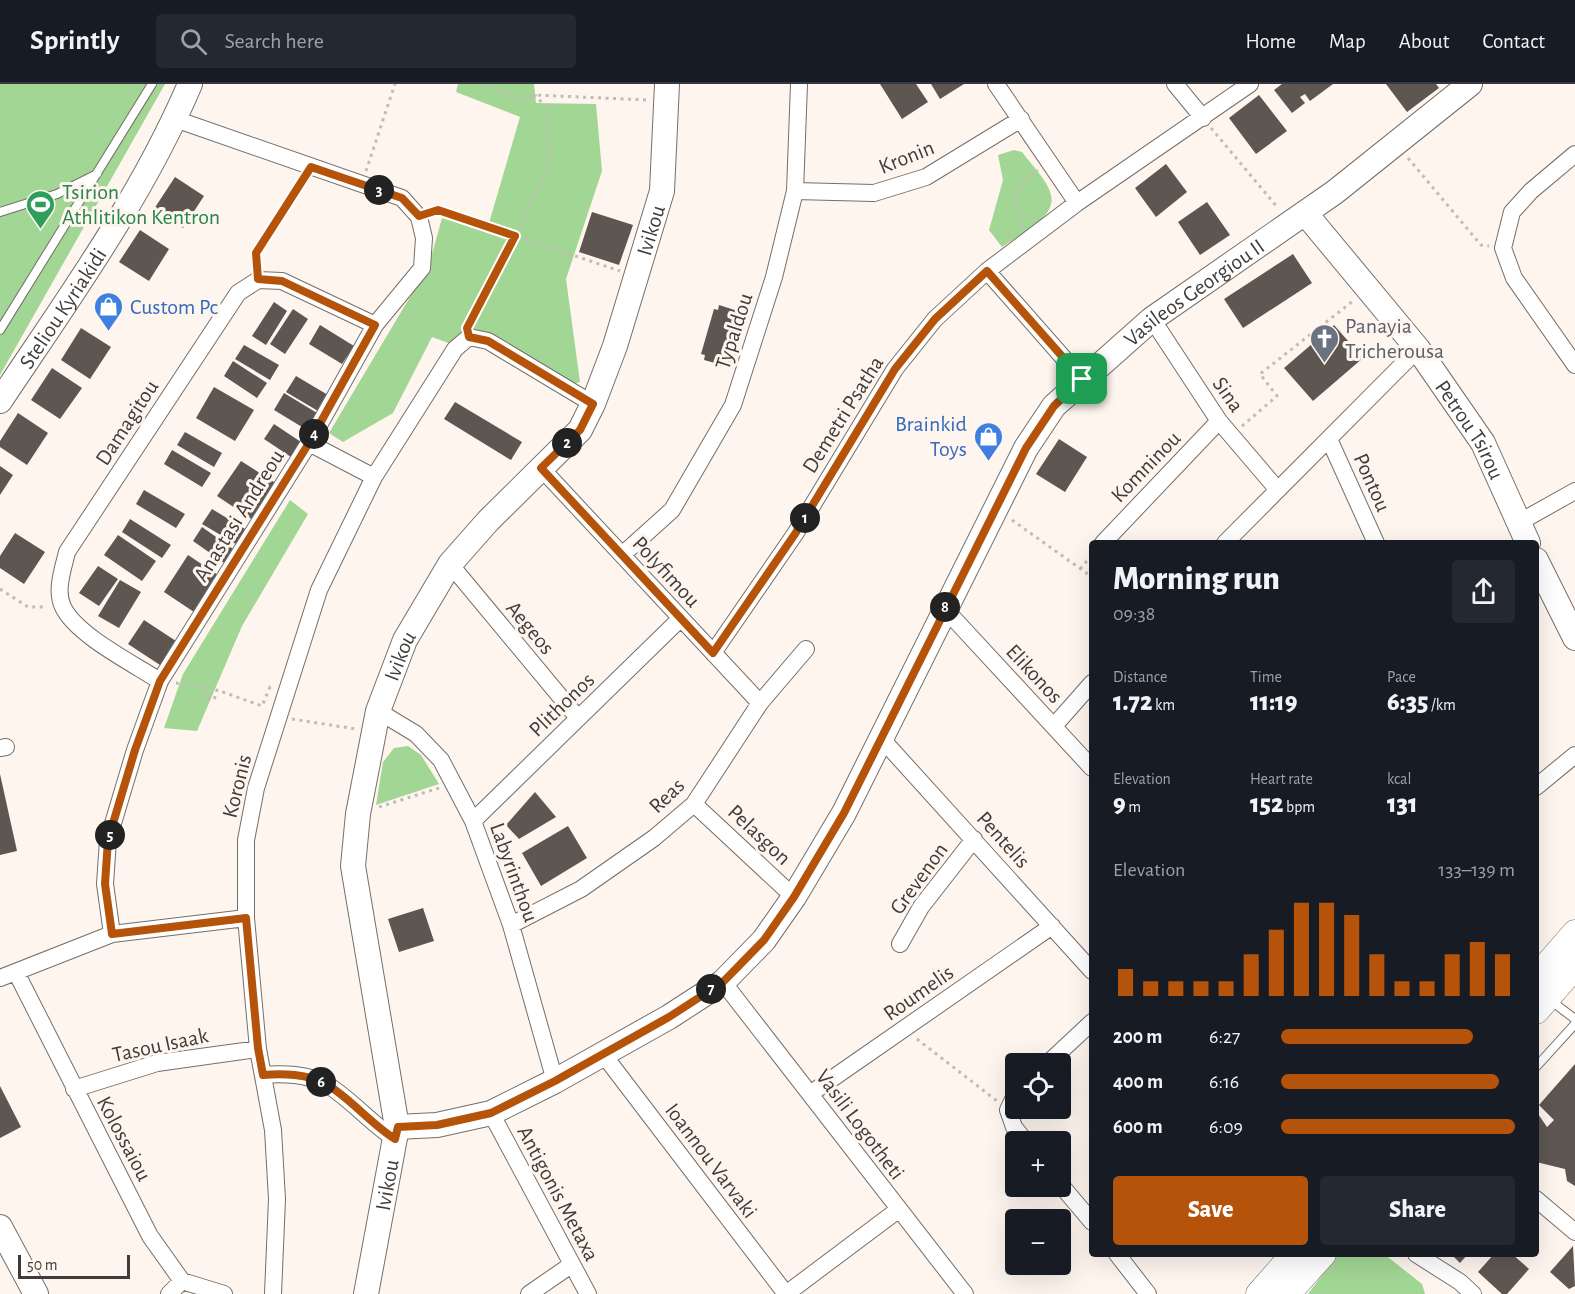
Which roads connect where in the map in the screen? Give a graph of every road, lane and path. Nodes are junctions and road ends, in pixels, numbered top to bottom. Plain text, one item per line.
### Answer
1 (152, 84) edge
2 (190, 84) edge
3 (395, 84) edge
4 (483, 84) edge
5 (799, 84) edge
6 (996, 84) edge
7 (1175, 84) edge
8 (1250, 84) edge
9 (1470, 84) edge
10 (661, 92) edge
11 (535, 95) junction
12 (1203, 118) junction
13 (175, 119) junction
14 (1021, 119) junction
15 (1395, 143) junction
16 (1575, 154) edge
17 (311, 167) junction
18 (1038, 171) dead end
19 (98, 173) junction
20 (362, 184) junction
21 (795, 191) junction
22 (1077, 203) junction
23 (1279, 210) dead end
24 (0, 212) edge
25 (1305, 213) junction
26 (419, 216) junction
27 (515, 236) junction
28 (1025, 237) dead end
29 (1503, 248) junction
30 (987, 271) junction
31 (636, 276) junction
32 (258, 279) junction
33 (1356, 299) dead end
34 (1152, 319) junction
35 (375, 325) junction
36 (0, 330) edge
37 (469, 337) junction
38 (1570, 346) edge
39 (1418, 349) junction
40 (1575, 365) edge
41 (1082, 379) junction
42 (0, 401) edge
43 (593, 404) junction
44 (1219, 421) junction
45 (1232, 435) junction
46 (1329, 439) junction
47 (309, 443) junction
48 (541, 468) junction
49 (374, 477) junction
50 (1277, 489) junction
51 (1575, 490) edge
52 (995, 508) junction
53 (1523, 533) edge
54 (1106, 540) edge
55 (1228, 540) edge
56 (1375, 540) edge
57 (622, 555) junction
58 (1089, 558) edge
59 (450, 564) junction
60 (1539, 566) edge
61 (1080, 568) junction
62 (1089, 575) edge
63 (0, 589) edge
64 (62, 607) junction
65 (944, 609) junction
66 (681, 618) junction
67 (1575, 639) edge
68 (806, 649) dead end
69 (713, 653) junction
70 (160, 681) junction
71 (1089, 686) edge
72 (286, 693) junction
73 (760, 703) junction
74 (378, 711) junction
75 (278, 717) junction
76 (578, 718) junction
77 (1054, 726) junction
78 (881, 738) junction
79 (372, 740) junction
80 (1575, 755) edge
81 (1089, 765) edge
82 (453, 784) junction
83 (1539, 785) edge
84 (694, 804) junction
85 (358, 814) junction
86 (473, 821) junction
87 (974, 839) junction
88 (794, 897) junction
89 (246, 918) junction
90 (511, 925) junction
91 (1052, 926) junction
92 (1575, 933) edge
93 (112, 934) junction
94 (900, 945) dead end
95 (1575, 966) edge
96 (1089, 968) edge
97 (16, 972) junction
98 (0, 978) edge
99 (723, 982) junction
100 (1540, 995) edge
101 (1575, 1019) edge
102 (1575, 1024) edge
103 (1089, 1025) edge
104 (904, 1029) junction
105 (258, 1048) junction
106 (1059, 1053) edge
107 (603, 1054) junction
108 (1539, 1064) edge
109 (263, 1075) junction
110 (555, 1081) junction
111 (74, 1089) junction
112 (810, 1094) junction
113 (1005, 1108) edge
114 (491, 1113) junction
115 (396, 1133) junction
116 (1071, 1197) edge
117 (1539, 1202) edge
118 (898, 1210) junction
119 (1089, 1218) edge
120 (0, 1227) edge
121 (1575, 1232) edge
122 (1119, 1257) edge
123 (1291, 1257) edge
124 (1320, 1257) edge
125 (1419, 1257) edge
126 (571, 1265) junction
127 (182, 1281) junction
128 (1454, 1288) edge
129 (36, 1294) edge
130 (169, 1294) edge
131 (224, 1294) edge
132 (273, 1294) edge
133 (366, 1294) edge
134 (529, 1294) edge
135 (588, 1294) edge
136 (786, 1294) edge
137 (965, 1294) edge
138 (1148, 1294) edge
139 (1259, 1294) edge
140 (1287, 1294) edge
141 (1473, 1294) edge

1 - 19 lane
2 - 13 street, Steliou Kyriakidi
3 - 20 path
4 - 11 path
5 - 21 street, Typaldou
6 - 14 street
7 - 12 street
8 - 12 street, Demetri Psatha
9 - 15 street, Vasileos Georgiou II
10 - 11 path
10 - 31 street, Ivikou
11 - 27 path
12 - 22 street, Demetri Psatha
12 - 23 path
13 - 17 street
13 - 42 street, Steliou Kyriakidi
14 - 21 street, Kronin
14 - 22 street
15 - 25 street, Vasileos Georgiou II
15 - 29 path
16 - 29 street
17 - 20 street
17 - 32 path
18 - 28 path
19 - 24 lane
19 - 36 lane
20 - 26 street
21 - 57 street, Typaldou
22 - 30 street, Demetri Psatha
25 - 34 street, Vasileos Georgiou II
25 - 39 street, Petrou Tsirou
26 - 27 path
26 - 35 street, Anastasi Andreou
27 - 31 path
27 - 37 path
29 - 38 street
30 - 41 street
30 - 69 street, Demetri Psatha
31 - 43 street, Ivikou
32 - 35 street
32 - 64 street, Damagitou
33 - 45 path
34 - 41 street, Vasileos Georgiou II
34 - 44 street, Sina
35 - 47 street, Anastasi Andreou
37 - 43 street
37 - 49 street, Koronis
38 - 40 street
39 - 46 street
39 - 53 street, Petrou Tsirou
41 - 52 street, Vasileos Georgiou II
43 - 48 street, Ivikou
44 - 45 street, Sina
44 - 54 street, Komninou
45 - 50 street, Sina
46 - 50 street
46 - 56 street, Pontou
47 - 49 street
47 - 70 street, Anastasi Andreou
48 - 57 street, Polyfimou
48 - 59 street, Ivikou
49 - 72 street, Koronis
50 - 55 street
51 - 53 street
52 - 61 path
52 - 65 street, Vasileos Georgiou II
57 - 66 street, Polyfimou
58 - 61 path
59 - 74 street, Ivikou
59 - 76 street, Aegeos
60 - 67 street
61 - 62 path
63 - 64 path
64 - 70 street
65 - 77 street, Elikonos
65 - 78 street, Vasileos Georgiou II
66 - 69 street, Polyfimou
66 - 76 street, Plithonos
68 - 73 street, Reas
69 - 73 street, Polyfimou
70 - 72 path
70 - 93 street, Anastasi Andreou
71 - 77 street
72 - 75 street, Koronis
73 - 84 street, Reas
74 - 79 street, Ivikou
74 - 82 street, Labyrinthou
75 - 79 path
75 - 89 street, Koronis
76 - 86 street, Plithonos
77 - 81 street, Elikonos
78 - 87 street, Pentelis
78 - 88 street, Vasileos Georgiou II
79 - 85 street, Ivikou
80 - 83 street
82 - 85 path
82 - 86 street, Labyrinthou
84 - 88 street, Pelasgon
84 - 90 street, Reas
85 - 115 street, Ivikou
86 - 90 street, Labyrinthou
87 - 91 street, Pentelis
87 - 94 street, Grevenon
88 - 99 street, Vasileos Georgiou II
89 - 93 street
89 - 105 street, Koronis
90 - 110 street, Labyrinthou
91 - 96 street, Pentelis
91 - 104 street, Roumelis
92 - 100 main road
93 - 97 street
95 - 100 main road
97 - 98 street
97 - 111 street, Kolossaiou
99 - 107 street, Vasileos Georgiou II
99 - 112 street, Vasili Logotheti
100 - 101 lane
102 - 108 lane
103 - 106 street
104 - 112 street, Roumelis
104 - 113 path
105 - 109 street, Koronis
105 - 111 street, Tasou Isaak
107 - 110 street, Vasileos Georgiou II
107 - 136 street, Ioannou Varvaki
109 - 115 street
109 - 132 street, Koronis
110 - 114 street, Vasileos Georgiou II
111 - 127 street, Kolossaiou
112 - 118 street, Vasili Logotheti
114 - 115 street, Vasileos Georgiou II
114 - 126 street, Antigonis Metaxa
115 - 133 street, Ivikou
116 - 119 street
117 - 121 street
118 - 136 street
118 - 137 street, Vasili Logotheti
120 - 129 street
122 - 138 street
123 - 139 main road
124 - 140 main road
125 - 128 street
126 - 134 street
126 - 135 street, Antigonis Metaxa
127 - 130 street
127 - 131 street
128 - 141 street

